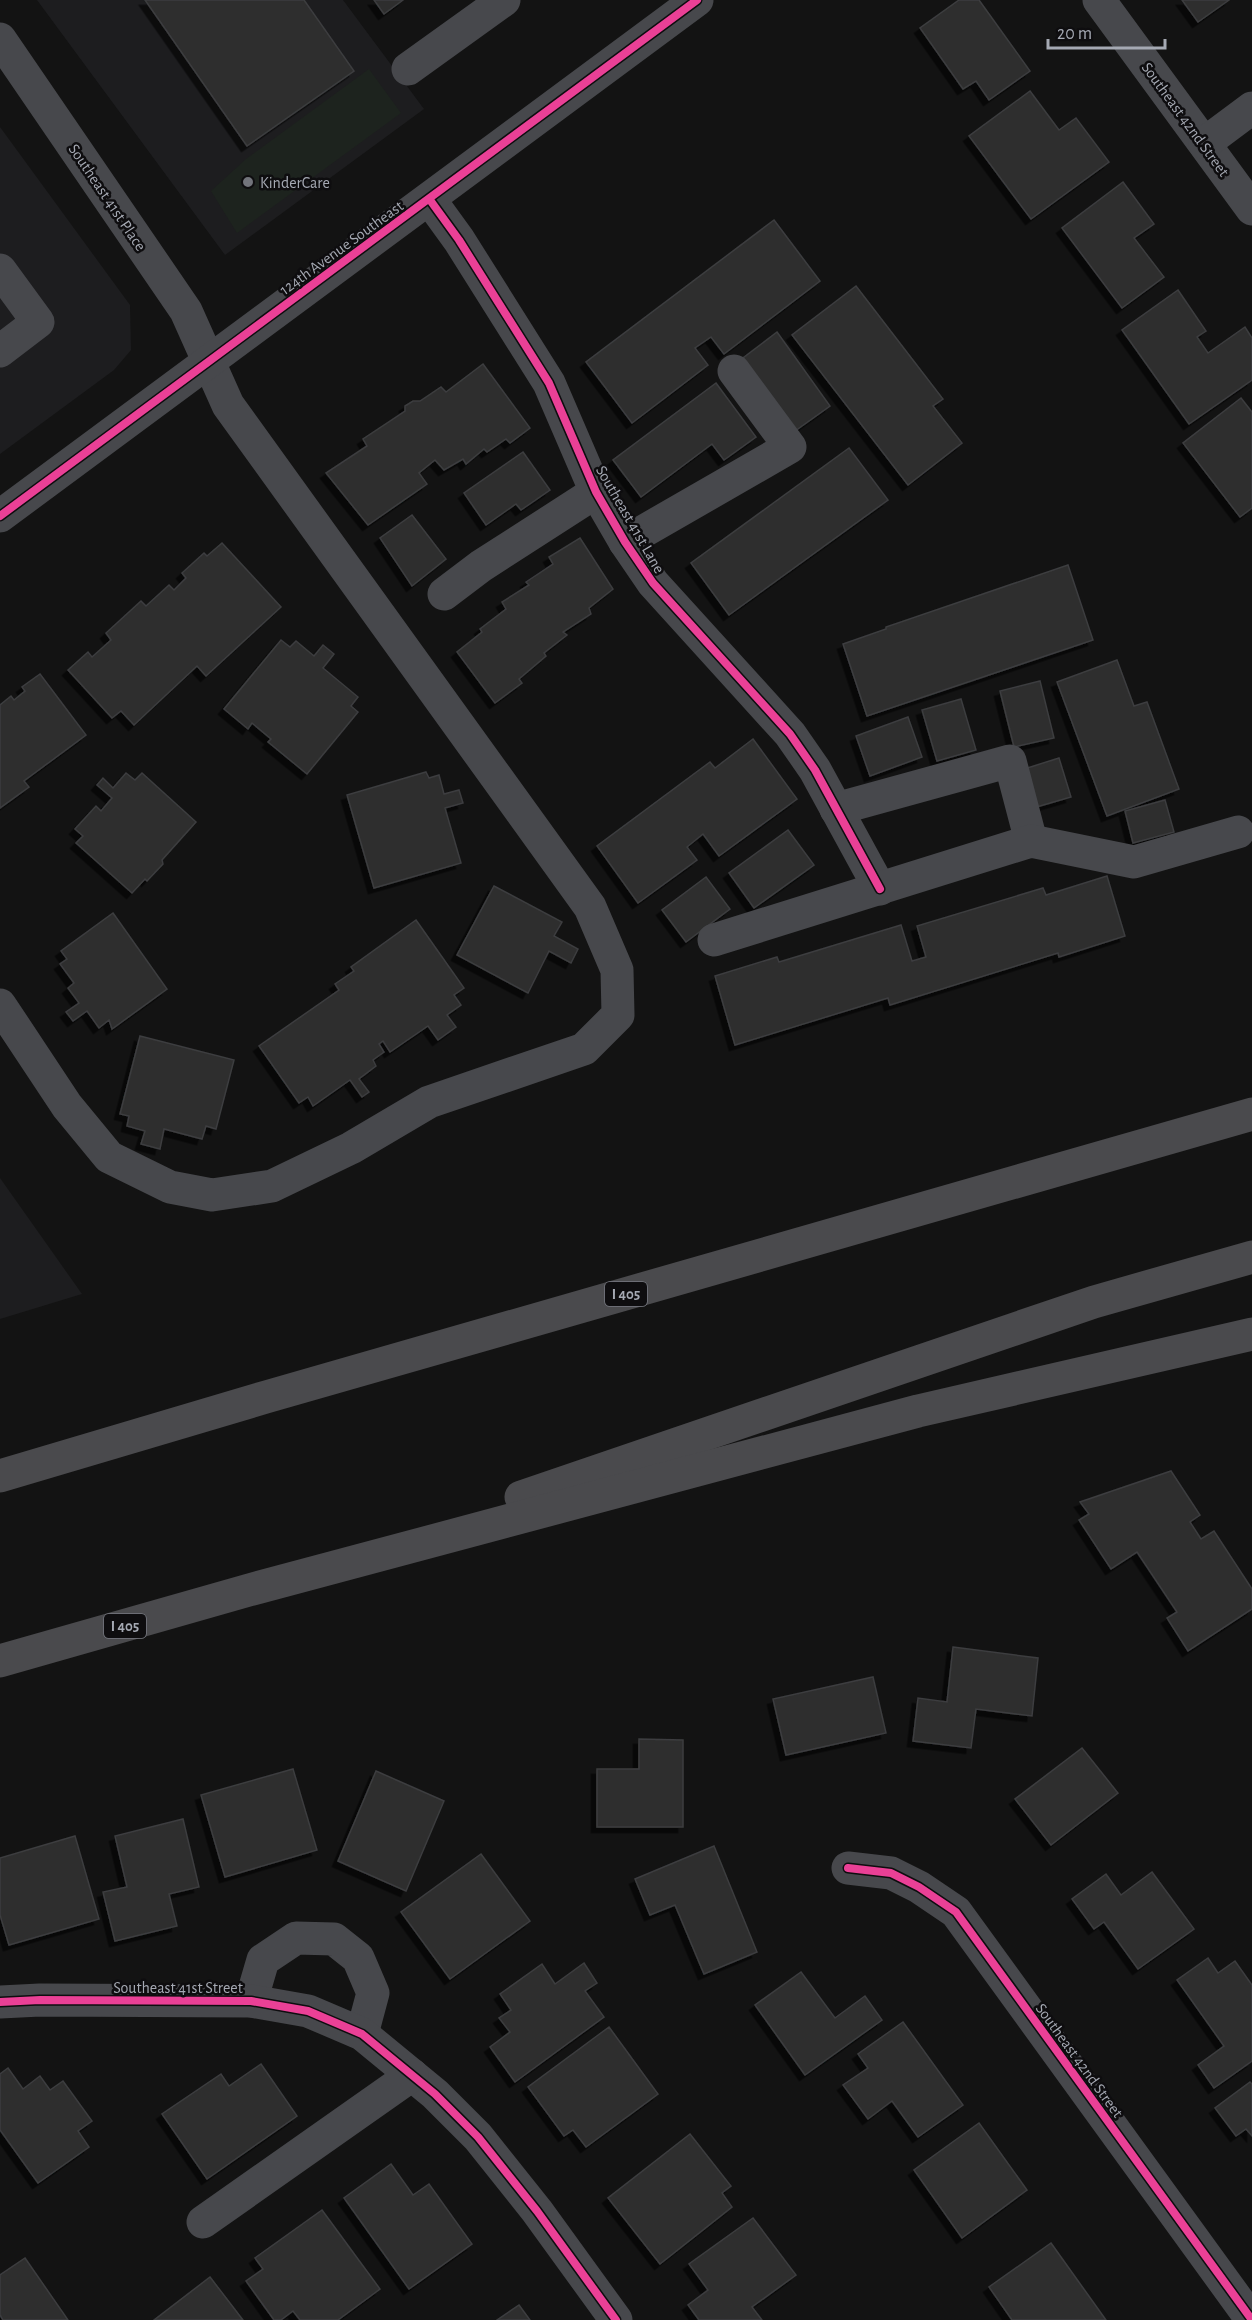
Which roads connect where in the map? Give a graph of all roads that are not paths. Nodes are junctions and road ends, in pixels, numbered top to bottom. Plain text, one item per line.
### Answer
1 (504, 0) edge
2 (1099, 0) edge
3 (679, 5) edge
4 (0, 39) edge
5 (408, 69) dead end
6 (1252, 108) edge
7 (1204, 143) junction
8 (430, 200) junction
9 (1252, 209) edge
10 (0, 270) edge
11 (0, 351) edge
12 (208, 360) junction
13 (734, 371) dead end
14 (596, 492) junction
15 (0, 516) edge
16 (625, 542) junction
17 (444, 594) dead end
18 (836, 809) junction
19 (1238, 832) dead end
20 (1031, 841) junction
21 (880, 889) junction
22 (714, 940) dead end
23 (0, 1005) edge
24 (1252, 1114) edge
25 (1252, 1257) edge
26 (1252, 1334) edge
27 (0, 1476) edge
28 (249, 1590) junction
29 (0, 1661) edge
30 (848, 1868) dead end
31 (251, 2001) junction
32 (0, 2002) edge
33 (362, 2034) junction
34 (412, 2075) junction
35 (203, 2222) dead end
36 (616, 2320) edge
37 (1252, 2320) edge

1 - 5 street
2 - 7 street, Southeast 42nd Street
3 - 8 street, 124th Avenue Southeast
4 - 12 street, Southeast 41st Place
6 - 7 street
7 - 9 street, Southeast 42nd Street
8 - 12 street, 124th Avenue Southeast
8 - 14 street, Southeast 41st Lane
10 - 11 street
12 - 15 street, 124th Avenue Southeast
12 - 23 street, Southeast 41st Place
13 - 16 street
14 - 16 street, Southeast 41st Lane
14 - 17 street
16 - 18 street, Southeast 41st Lane
18 - 20 street
18 - 21 street, Southeast 41st Lane
19 - 20 street
20 - 21 street
21 - 22 street
24 - 27 highway, I 405
25 - 28 highway, I 405
26 - 28 highway
28 - 29 highway, I 405
30 - 37 street, Southeast 42nd Street
31 - 32 street, Southeast 41st Street
31 - 33 street, Southeast 41st Street
31 - 33 street
33 - 34 street, Southeast 41st Street
34 - 35 street
34 - 36 street, Southeast 41st Street

